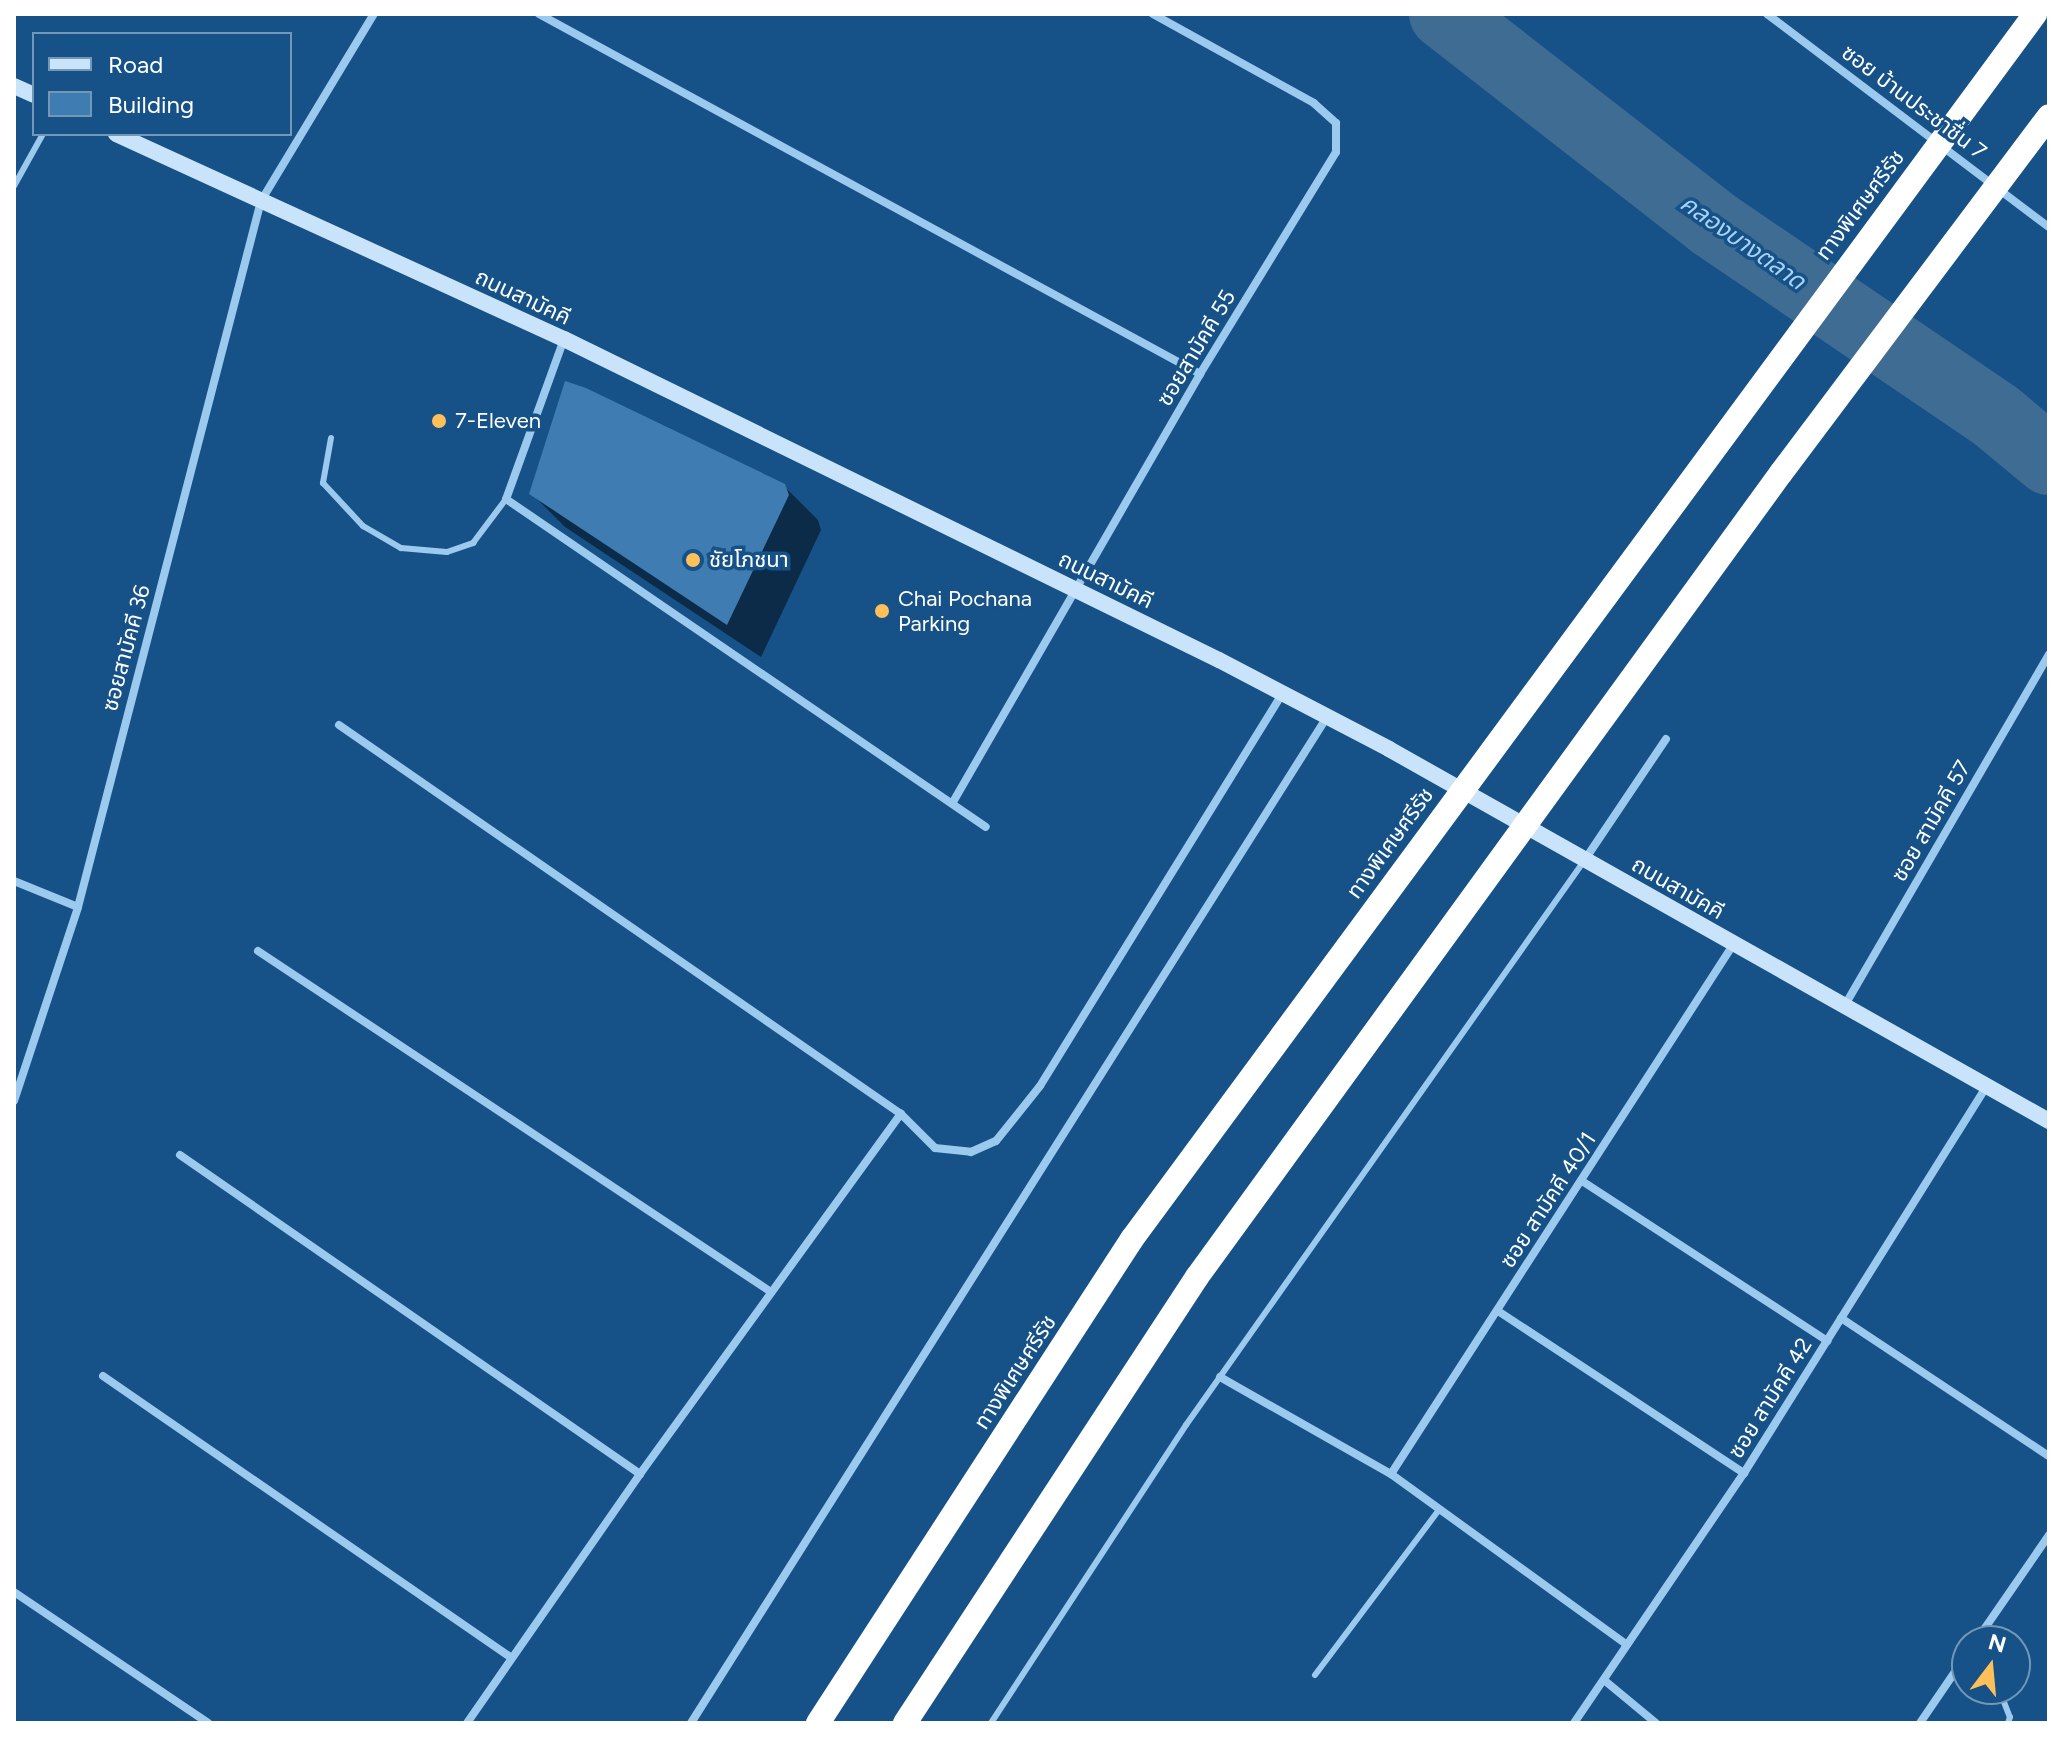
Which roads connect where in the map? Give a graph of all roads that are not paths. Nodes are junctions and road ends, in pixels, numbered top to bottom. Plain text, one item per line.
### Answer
1 (374, 14) edge
2 (539, 14) edge
3 (1153, 14) edge
4 (1767, 14) edge
5 (2035, 14) edge
6 (2049, 116) edge
7 (42, 136) edge
8 (120, 136) edge
9 (14, 186) edge
10 (261, 201) junction
11 (2049, 227) edge
12 (564, 339) junction
13 (1200, 374) junction
14 (331, 438) dead end
15 (506, 499) junction
16 (1075, 590) junction
17 (2049, 654) edge
18 (1283, 693) junction
19 (1327, 717) junction
20 (339, 725) dead end
21 (1666, 739) dead end
22 (953, 802) junction
23 (986, 827) dead end
24 (1584, 861) junction
25 (14, 881) edge
26 (78, 907) junction
27 (1733, 945) junction
28 (258, 951) dead end
29 (1845, 1006) junction
30 (1987, 1086) junction
31 (14, 1101) edge
32 (901, 1114) junction
33 (2049, 1121) edge
34 (180, 1155) dead end
35 (1582, 1181) junction
36 (771, 1292) junction
37 (1498, 1311) junction
38 (1841, 1318) junction
39 (1827, 1341) junction
40 (103, 1376) dead end
41 (1220, 1377) junction
42 (2049, 1456) edge
43 (1744, 1473) junction
44 (640, 1474) junction
45 (1391, 1474) junction
46 (1438, 1511) junction
47 (2049, 1535) edge
48 (14, 1592) edge
49 (1987, 1625) edge
50 (1627, 1645) junction
51 (511, 1657) junction
52 (1315, 1675) dead end
53 (1951, 1677) edge
54 (1604, 1680) junction
55 (208, 1723) edge
56 (467, 1723) edge
57 (691, 1723) edge
58 (818, 1723) edge
59 (905, 1723) edge
60 (991, 1723) edge
61 (1574, 1723) edge
62 (1656, 1723) edge
63 (1920, 1723) edge

1 - 10 street, ซอยสามัคคี 36
2 - 13 street
3 - 13 street, ซอยสามัคคี 55
4 - 11 street, ซอย บ้านประชาชื่น 7
5 - 58 highway, ทางพิเศษศรีรัช, bridge
6 - 59 highway, bridge
7 - 9 lane
8 - 10 main road, ถนนสามัคคี
10 - 12 main road, ถนนสามัคคี
10 - 26 street, ซอยสามัคคี 36
12 - 15 street
12 - 16 main road, ถนนสามัคคี
13 - 16 street, ซอยสามัคคี 55
14 - 15 lane
15 - 22 street
16 - 18 main road, ถนนสามัคคี
16 - 22 street, ซอยสามัคคี 55
17 - 29 street, ซอย สามัคคี 57
18 - 19 main road, ถนนสามัคคี
18 - 32 street
19 - 24 main road, ถนนสามัคคี
19 - 57 street
20 - 32 street
21 - 24 street
22 - 23 street
24 - 27 main road, ถนนสามัคคี
24 - 41 lane
25 - 26 street
26 - 31 street, ซอยสามัคคี 36
27 - 29 main road, ถนนสามัคคี
27 - 35 street, ซอย สามัคคี 40/1
28 - 36 street
29 - 30 main road, ถนนสามัคคี
30 - 33 main road, ถนนสามัคคี
30 - 38 street, ซอย สามัคคี 42
32 - 36 street
34 - 44 street
35 - 37 street, ซอย สามัคคี 40/1
35 - 39 street
36 - 44 street
37 - 43 street
37 - 45 street, ซอย สามัคคี 40/1
38 - 39 street, ซอย สามัคคี 42
38 - 42 street
39 - 43 street, ซอย สามัคคี 42
40 - 51 street
41 - 45 street
41 - 60 lane
43 - 50 street, ซอย สามัคคี 42
44 - 51 street
45 - 46 street
46 - 50 street
46 - 52 lane
47 - 49 street
48 - 55 street
50 - 54 street, ซอย สามัคคี 42
51 - 56 street
53 - 63 street
54 - 61 street, ซอย สามัคคี 42
54 - 62 street

